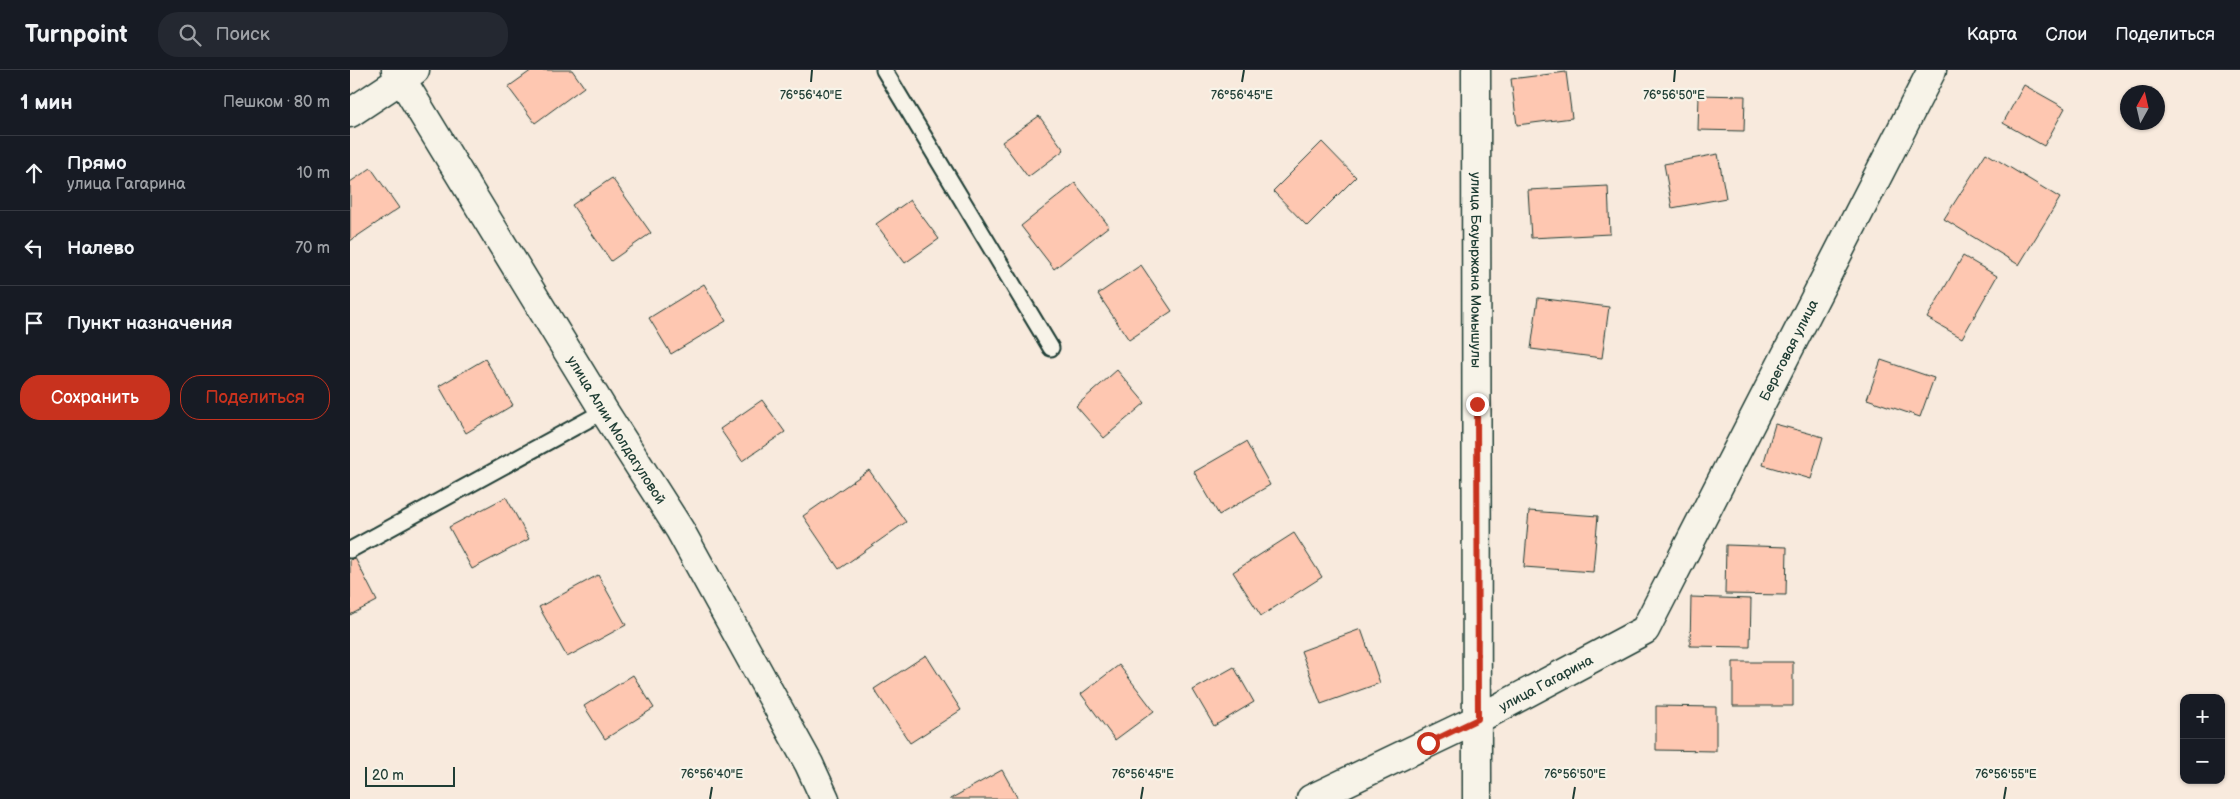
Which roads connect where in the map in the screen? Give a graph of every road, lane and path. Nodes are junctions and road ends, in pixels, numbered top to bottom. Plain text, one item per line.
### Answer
1 (884, 70) edge
2 (1476, 70) edge
3 (1932, 70) edge
4 (404, 73) edge
5 (350, 113) edge
6 (1052, 348) dead end
7 (604, 411) junction
8 (350, 550) edge
9 (1645, 630) joint
10 (1478, 719) junction
11 (825, 799) edge
12 (1311, 799) edge
13 (1477, 799) edge

1 - 6 lane
2 - 10 street, улица Бауыржана Момышулы
3 - 9 street, Береговая улица
4 - 5 street
4 - 7 street, улица Алии Молдагуловой
7 - 8 lane
7 - 11 street, улица Алии Молдагуловой
9 - 10 street, улица Гагарина
10 - 12 street, улица Гагарина
10 - 13 street, улица Бауыржана Момышулы

